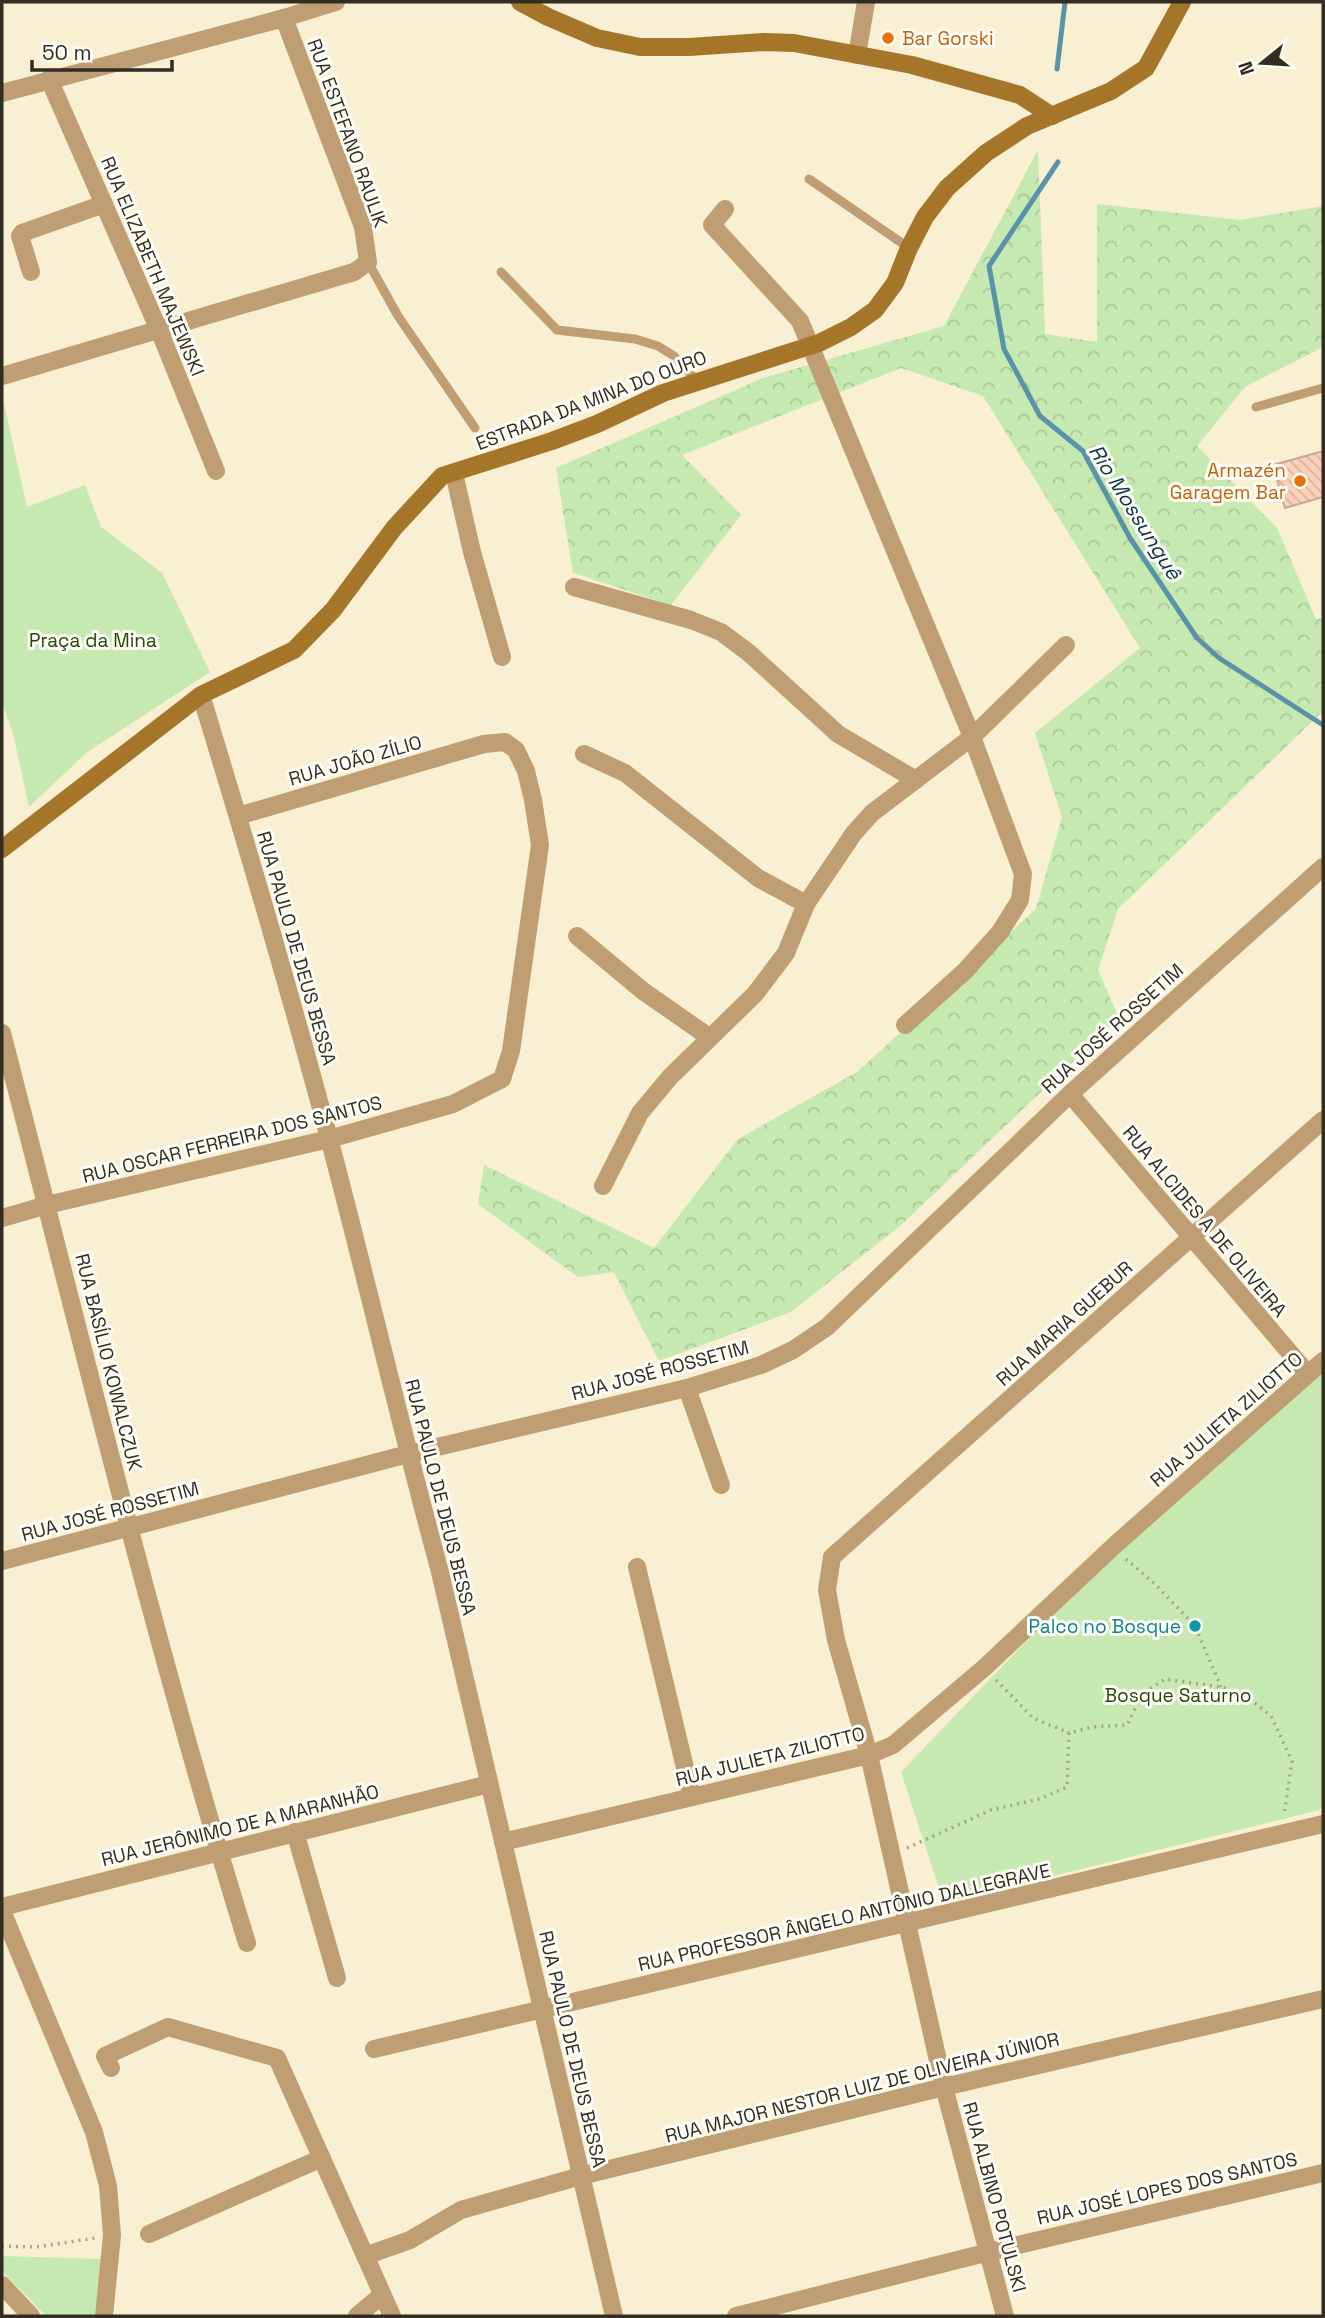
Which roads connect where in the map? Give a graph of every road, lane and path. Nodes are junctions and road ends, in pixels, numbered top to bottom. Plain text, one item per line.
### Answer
1 (335, 2) edge
2 (520, 2) edge
3 (866, 2) edge
4 (1182, 2) edge
5 (284, 18) junction
6 (857, 55) junction
7 (50, 79) junction
8 (2, 93) edge
9 (1052, 116) junction
10 (809, 179) dead end
11 (104, 204) junction
12 (725, 209) dead end
13 (909, 248) junction
14 (368, 262) junction
15 (31, 272) dead end
16 (501, 272) dead end
17 (159, 330) junction
18 (810, 345) junction
19 (2, 376) edge
20 (697, 381) junction
21 (1323, 388) edge
22 (1256, 407) dead end
23 (475, 428) dead end
24 (216, 471) dead end
25 (454, 473) junction
26 (574, 587) dead end
27 (1066, 645) dead end
28 (502, 657) dead end
29 (201, 695) junction
30 (972, 737) junction
31 (484, 744) joint
32 (584, 754) dead end
33 (916, 780) junction
34 (239, 816) junction
35 (2, 849) edge
36 (1323, 867) edge
37 (806, 904) junction
38 (578, 936) dead end
39 (905, 1025) dead end
40 (2, 1033) edge
41 (709, 1037) junction
42 (1070, 1094) junction
43 (1323, 1120) edge
44 (329, 1139) junction
45 (603, 1186) dead end
46 (47, 1205) junction
47 (2, 1218) edge
48 (1192, 1238) junction
49 (1323, 1361) edge
50 (1308, 1374) junction
51 (687, 1388) junction
52 (408, 1454) junction
53 (722, 1485) dead end
54 (129, 1527) junction
55 (832, 1558) joint
56 (1125, 1558) dead end
57 (2, 1561) edge
58 (637, 1567) dead end
59 (984, 1668) junction
60 (1221, 1687) junction
61 (1069, 1733) junction
62 (869, 1755) junction
63 (489, 1784) junction
64 (692, 1797) junction
65 (1323, 1824) edge
66 (295, 1832) junction
67 (1281, 1834) junction
68 (503, 1842) junction
69 (924, 1842) dead end
70 (219, 1852) junction
71 (2, 1909) edge
72 (907, 1923) junction
73 (247, 1943) dead end
74 (337, 1978) dead end
75 (1323, 1999) edge
76 (542, 2010) junction
77 (374, 2049) dead end
78 (111, 2068) dead end
79 (944, 2087) junction
80 (321, 2158) junction
81 (1323, 2173) edge
82 (581, 2176) junction
83 (149, 2234) dead end
84 (112, 2235) junction
85 (2, 2246) edge
86 (989, 2252) junction
87 (365, 2256) junction
88 (2, 2286) edge
89 (382, 2295) junction
90 (808, 2298) junction
91 (31, 2316) edge
92 (104, 2316) edge
93 (357, 2316) edge
94 (392, 2316) edge
95 (614, 2316) edge
96 (736, 2316) edge
97 (813, 2316) edge
98 (1005, 2316) edge

1 - 5 street
2 - 6 street
3 - 6 street
4 - 9 street, ESTRADA DA MINA DO OURO
5 - 7 street
5 - 14 street, RUA ESTEFANO RAULIK
6 - 9 street
7 - 8 street
7 - 11 street, RUA ELIZABETH MAJEWSKI
9 - 13 street, ESTRADA DA MINA DO OURO
10 - 13 lane
11 - 15 street
11 - 17 street, RUA ELIZABETH MAJEWSKI
12 - 18 street
13 - 18 street, ESTRADA DA MINA DO OURO
14 - 17 street
14 - 23 lane
16 - 20 lane
17 - 19 street
17 - 24 street, RUA ELIZABETH MAJEWSKI
18 - 20 street, ESTRADA DA MINA DO OURO
18 - 30 street
20 - 25 street, ESTRADA DA MINA DO OURO
21 - 22 lane
25 - 28 street
25 - 29 street, ESTRADA DA MINA DO OURO
26 - 33 street
27 - 30 street
29 - 34 street, RUA PAULO DE DEUS BESSA
29 - 35 street, ESTRADA DA MINA DO OURO
30 - 33 street
30 - 39 street
31 - 34 street, RUA JOÃO ZÍLIO
31 - 44 street, RUA OSCAR FERREIRA DOS SANTOS
32 - 37 street
33 - 37 street
34 - 44 street, RUA PAULO DE DEUS BESSA
36 - 42 street, RUA JOSÉ ROSSETIM
37 - 41 street
38 - 41 street
40 - 46 street, RUA BASÍLIO KOWALCZUK
41 - 45 street
42 - 48 street, RUA ALCIDES A DE OLIVEIRA
42 - 51 street, RUA JOSÉ ROSSETIM
43 - 48 street, RUA MARIA GUEBUR
44 - 46 street, RUA OSCAR FERREIRA DOS SANTOS
44 - 52 street, RUA PAULO DE DEUS BESSA
46 - 47 street, RUA OSCAR FERREIRA DOS SANTOS
46 - 54 street, RUA BASÍLIO KOWALCZUK
48 - 50 street, RUA ALCIDES A DE OLIVEIRA
48 - 55 street, RUA MARIA GUEBUR
49 - 50 street, RUA JULIETA ZILIOTTO
50 - 59 street, RUA JULIETA ZILIOTTO
51 - 52 street, RUA JOSÉ ROSSETIM
51 - 53 street
52 - 54 street, RUA JOSÉ ROSSETIM
52 - 63 street, RUA PAULO DE DEUS BESSA
54 - 57 street, RUA JOSÉ ROSSETIM
54 - 70 street, RUA BASÍLIO KOWALCZUK
55 - 62 street, RUA ALBINO POTULSKI
56 - 60 path
58 - 64 street
59 - 61 path
59 - 62 street, RUA JULIETA ZILIOTTO
60 - 61 path
60 - 67 path
61 - 69 path
62 - 64 street, RUA JULIETA ZILIOTTO
62 - 72 street, RUA ALBINO POTULSKI
63 - 66 street, RUA JERÔNIMO DE A MARANHÃO
63 - 68 street, RUA PAULO DE DEUS BESSA
64 - 68 street, RUA JULIETA ZILIOTTO
65 - 67 street, RUA PROFESSOR ÂNGELO ANTÔNIO DALLEGRAVE
66 - 70 street, RUA JERÔNIMO DE A MARANHÃO
66 - 74 street
67 - 72 street, RUA PROFESSOR ÂNGELO ANTÔNIO DALLEGRAVE
68 - 76 street, RUA PAULO DE DEUS BESSA
70 - 71 street, RUA JERÔNIMO DE A MARANHÃO
70 - 73 street, RUA BASÍLIO KOWALCZUK
71 - 84 street
72 - 76 street, RUA PROFESSOR ÂNGELO ANTÔNIO DALLEGRAVE
72 - 79 street, RUA ALBINO POTULSKI
75 - 79 street, RUA MAJOR NESTOR LUIZ DE OLIVEIRA JÚNIOR
76 - 77 street, RUA PROFESSOR ÂNGELO ANTÔNIO DALLEGRAVE
76 - 82 street, RUA PAULO DE DEUS BESSA
78 - 80 street
79 - 82 street, RUA MAJOR NESTOR LUIZ DE OLIVEIRA JÚNIOR
79 - 86 street, RUA ALBINO POTULSKI
80 - 83 street
80 - 87 street
81 - 86 street, RUA JOSÉ LOPES DOS SANTOS
82 - 87 street, RUA MAJOR NESTOR LUIZ DE OLIVEIRA JÚNIOR
82 - 95 street, RUA PAULO DE DEUS BESSA
84 - 85 path
84 - 92 street
86 - 90 street, RUA JOSÉ LOPES DOS SANTOS
86 - 98 street, RUA ALBINO POTULSKI
87 - 89 street
88 - 91 street
89 - 93 street
89 - 94 street
90 - 96 street, RUA JOSÉ LOPES DOS SANTOS
90 - 97 street

